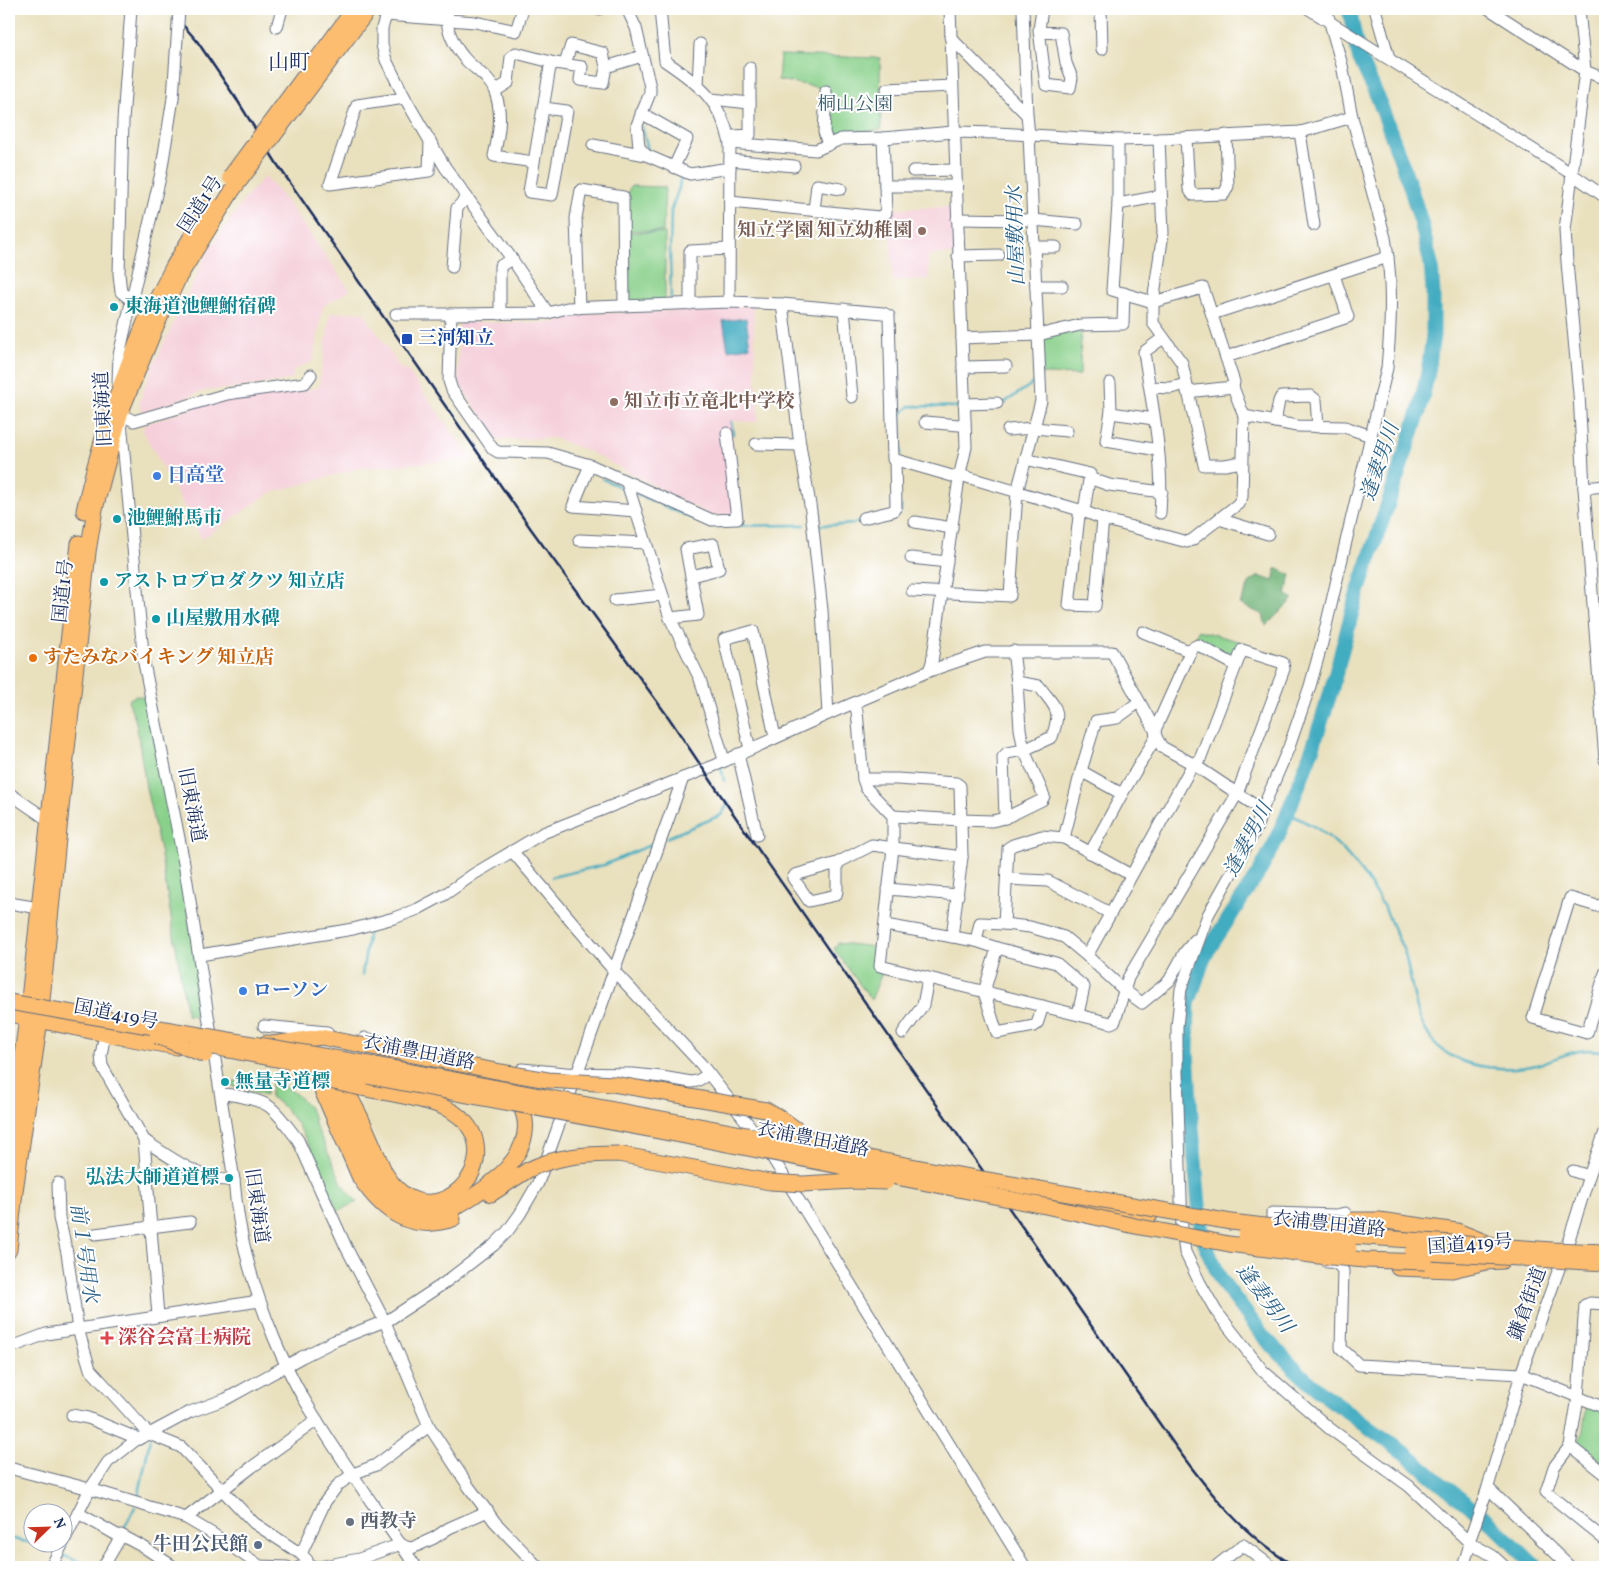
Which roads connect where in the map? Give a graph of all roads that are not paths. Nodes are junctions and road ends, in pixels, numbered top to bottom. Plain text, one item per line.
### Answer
1 (131, 9) edge
2 (178, 9) edge
3 (282, 9) edge
4 (354, 9) edge
5 (369, 9) edge
6 (523, 9) edge
7 (627, 9) edge
8 (660, 9) edge
9 (950, 9) edge
10 (1023, 9) edge
11 (1042, 9) edge
12 (1101, 9) edge
13 (1309, 9) edge
14 (1326, 9) edge
15 (1375, 9) edge
16 (1489, 9) edge
17 (1579, 9) edge
18 (387, 12) edge
19 (448, 15) edge
20 (1332, 24) junction
21 (277, 27) dead end
22 (1040, 32) junction
23 (950, 36) junction
24 (700, 44) dead end
25 (1102, 49) dead end
26 (642, 56) junction
27 (1386, 56) junction
28 (560, 64) junction
29 (606, 67) junction
30 (750, 68) dead end
31 (1585, 71) junction
32 (1605, 79) edge
33 (698, 85) junction
34 (952, 86) junction
35 (887, 89) dead end
36 (826, 90) dead end
37 (495, 91) junction
38 (405, 98) junction
39 (711, 98) junction
40 (750, 103) junction
41 (544, 108) junction
42 (641, 113) junction
43 (1027, 115) junction
44 (1352, 117) junction
45 (954, 132) junction
46 (1300, 132) junction
47 (1029, 135) junction
48 (1226, 136) junction
49 (883, 138) junction
50 (1186, 138) junction
51 (730, 139) junction
52 (1158, 139) junction
53 (1118, 140) junction
54 (430, 141) junction
55 (593, 145) dead end
56 (828, 145) junction
57 (646, 155) junction
58 (533, 162) junction
59 (730, 164) junction
60 (794, 166) dead end
61 (674, 167) junction
62 (955, 170) junction
63 (913, 171) dead end
64 (1572, 174) junction
65 (885, 186) junction
66 (956, 186) junction
67 (841, 189) dead end
68 (1161, 196) junction
69 (467, 197) junction
70 (1605, 197) edge
71 (730, 202) junction
72 (1118, 204) junction
73 (814, 210) junction
74 (957, 219) junction
75 (1033, 220) junction
76 (1078, 224) dead end
77 (1314, 225) dead end
78 (1034, 247) junction
79 (1056, 247) dead end
80 (729, 249) junction
81 (999, 255) dead end
82 (958, 256) junction
83 (1388, 257) junction
84 (512, 259) junction
85 (452, 267) dead end
86 (1334, 275) junction
87 (1036, 286) junction
88 (1062, 286) dead end
89 (1124, 293) junction
90 (131, 300) junction
91 (729, 302) junction
92 (1153, 302) junction
93 (690, 304) junction
94 (782, 304) junction
95 (624, 306) junction
96 (579, 308) junction
97 (844, 309) junction
98 (396, 314) dead end
99 (451, 314) junction
100 (500, 314) junction
101 (548, 314) junction
102 (1212, 314) junction
103 (151, 323) junction
104 (1038, 335) junction
105 (962, 338) junction
106 (1163, 338) junction
107 (1226, 357) junction
108 (1006, 366) dead end
109 (963, 367) junction
110 (311, 375) dead end
111 (1110, 383) dead end
112 (1150, 387) junction
113 (1233, 387) junction
114 (1187, 388) junction
115 (118, 391) junction
116 (852, 397) dead end
117 (998, 403) dead end
118 (964, 404) junction
119 (1111, 413) junction
120 (120, 414) junction
121 (1244, 416) junction
122 (1154, 419) junction
123 (925, 422) dead end
124 (1275, 422) junction
125 (965, 423) junction
126 (1318, 427) junction
127 (1034, 428) junction
128 (1008, 430) dead end
129 (1067, 431) dead end
130 (727, 433) dead end
131 (1371, 436) junction
132 (756, 444) dead end
133 (800, 445) junction
134 (1158, 450) junction
135 (895, 459) junction
136 (1025, 459) junction
137 (1242, 462) junction
138 (590, 465) junction
139 (126, 476) junction
140 (960, 476) junction
141 (1089, 478) junction
142 (103, 481) junction
143 (627, 483) junction
144 (1605, 486) edge
145 (1584, 488) junction
146 (1017, 492) junction
147 (1162, 492) junction
148 (636, 511) junction
149 (1083, 511) junction
150 (1160, 513) dead end
151 (863, 518) dead end
152 (1104, 519) junction
153 (1219, 519) junction
154 (915, 522) dead end
155 (952, 528) junction
156 (1268, 534) dead end
157 (579, 540) dead end
158 (646, 543) junction
159 (911, 558) dead end
160 (947, 562) junction
161 (691, 576) dead end
162 (912, 591) dead end
163 (943, 593) junction
164 (662, 595) junction
165 (615, 600) dead end
166 (670, 618) junction
167 (1143, 632) dead end
168 (1013, 651) junction
169 (1191, 652) junction
170 (1235, 664) junction
171 (929, 671) junction
172 (1017, 682) junction
173 (1139, 702) junction
174 (854, 704) junction
175 (828, 714) junction
176 (1155, 734) junction
177 (775, 737) junction
178 (750, 749) junction
179 (1024, 750) junction
180 (1605, 753) edge
181 (738, 754) junction
182 (724, 760) junction
183 (1605, 760) edge
184 (1193, 764) junction
185 (1081, 772) junction
186 (683, 778) junction
187 (863, 779) junction
188 (9, 793) edge
189 (1122, 794) junction
190 (1237, 794) junction
191 (1262, 810) junction
192 (893, 816) junction
193 (1005, 818) junction
194 (48, 820) junction
195 (961, 820) junction
196 (757, 835) dead end
197 (1064, 838) junction
198 (893, 848) junction
199 (512, 851) junction
200 (1090, 853) junction
201 (962, 857) junction
202 (837, 863) dead end
203 (1131, 875) junction
204 (1007, 880) junction
205 (888, 889) junction
206 (958, 894) junction
207 (9, 903) edge
208 (1605, 904) edge
209 (39, 908) junction
210 (1110, 913) junction
211 (1004, 924) junction
212 (885, 925) junction
213 (1200, 934) junction
214 (952, 937) junction
215 (976, 942) junction
216 (997, 948) junction
217 (200, 954) junction
218 (1088, 956) junction
219 (614, 970) junction
220 (1605, 973) edge
221 (928, 979) junction
222 (1181, 989) junction
223 (1124, 990) junction
224 (1157, 991) junction
225 (984, 992) junction
226 (9, 997) edge
227 (9, 1002) edge
228 (35, 1002) junction
229 (1043, 1006) junction
230 (9, 1008) edge
231 (9, 1014) edge
232 (1078, 1014) junction
233 (34, 1018) junction
234 (264, 1026) dead end
235 (158, 1032) junction
236 (212, 1033) junction
237 (903, 1033) dead end
238 (104, 1034) junction
239 (272, 1044) junction
240 (215, 1053) junction
241 (578, 1073) junction
242 (709, 1074) junction
243 (318, 1082) junction
244 (221, 1094) junction
245 (1605, 1132) edge
246 (10, 1137) edge
247 (144, 1140) junction
248 (764, 1144) junction
249 (822, 1149) junction
250 (9, 1155) edge
251 (1573, 1171) dead end
252 (1589, 1176) junction
253 (234, 1180) junction
254 (952, 1180) dead end
255 (58, 1183) dead end
256 (930, 1183) junction
257 (1056, 1200) junction
258 (1345, 1213) dead end
259 (190, 1222) dead end
260 (1272, 1224) dead end
261 (151, 1227) junction
262 (1252, 1231) junction
263 (95, 1234) dead end
264 (1272, 1242) dead end
265 (1483, 1242) junction
266 (9, 1250) edge
267 (1605, 1253) edge
268 (1563, 1257) junction
269 (1486, 1262) junction
270 (1605, 1265) edge
271 (259, 1300) junction
272 (1605, 1304) edge
273 (158, 1316) junction
274 (385, 1322) junction
275 (78, 1329) junction
276 (9, 1348) edge
277 (286, 1366) junction
278 (1521, 1374) junction
279 (1578, 1397) junction
280 (1605, 1408) edge
281 (72, 1415) dead end
282 (317, 1420) junction
283 (429, 1426) junction
284 (144, 1436) junction
285 (1570, 1446) junction
286 (9, 1468) edge
287 (353, 1474) junction
288 (1605, 1474) edge
289 (90, 1489) junction
290 (1488, 1489) junction
291 (223, 1490) junction
292 (488, 1511) junction
293 (78, 1513) junction
294 (186, 1518) junction
295 (119, 1536) junction
296 (1470, 1539) junction
297 (1605, 1540) edge
298 (401, 1544) junction
299 (301, 1554) junction
300 (52, 1567) edge
301 (103, 1567) edge
302 (174, 1567) edge
303 (287, 1567) edge
304 (299, 1567) edge
305 (308, 1567) edge
306 (416, 1567) edge
307 (538, 1567) edge
308 (1025, 1567) edge
309 (1215, 1567) edge
310 (1272, 1567) edge
311 (1463, 1567) edge
312 (1505, 1567) edge
313 (1570, 1567) edge

1 - 90 street
2 - 90 street, 旧東海道, bridge
3 - 21 street
4 - 103 highway, 国道1号, bridge
5 - 103 highway, 国道1号, bridge
6 - 19 street
7 - 26 street
8 - 33 street
9 - 23 street
10 - 43 street
11 - 22 street
12 - 25 street
13 - 20 street
14 - 20 street
15 - 27 street
16 - 31 street
17 - 31 street
18 - 19 street
18 - 38 street
19 - 37 street
20 - 27 street
20 - 44 street
22 - 22 street
23 - 34 street
23 - 43 street
24 - 33 street
26 - 29 street
26 - 42 street
27 - 64 street
28 - 29 street
28 - 29 street
28 - 37 street
28 - 41 street
30 - 40 street
31 - 32 street
31 - 64 street
33 - 39 street
34 - 35 street
34 - 45 street
36 - 56 street
37 - 58 street
38 - 54 street
38 - 54 street
39 - 40 street
39 - 51 street
40 - 51 street
41 - 58 street
41 - 58 street
42 - 57 street
42 - 61 street
43 - 47 street
44 - 46 street
44 - 83 street
45 - 47 street
45 - 49 street
45 - 62 street
46 - 48 street
46 - 77 street
47 - 53 street
47 - 75 street
48 - 50 street
48 - 50 street
49 - 56 street
49 - 65 street
50 - 52 street
51 - 56 street
51 - 59 street
52 - 53 street
52 - 68 street
53 - 72 street
54 - 69 street
55 - 57 street
57 - 61 street
59 - 60 street
59 - 61 street
59 - 71 street
62 - 63 street
62 - 66 street
64 - 70 street
64 - 145 street
65 - 66 street
65 - 73 street
66 - 74 street
67 - 73 street
68 - 72 street
68 - 92 street
69 - 84 street
69 - 85 street
71 - 73 street
71 - 80 street
72 - 89 street
74 - 75 street
74 - 82 street
75 - 76 street
75 - 78 street
78 - 79 street
78 - 87 street
80 - 91 street
80 - 93 street
81 - 82 street
82 - 105 street
83 - 86 street
83 - 131 street
84 - 100 street
84 - 101 street
86 - 102 street
86 - 107 street
87 - 88 street
87 - 104 street
89 - 92 street
89 - 104 street
90 - 115 street, 旧東海道
91 - 93 street
91 - 94 street
92 - 102 street
92 - 106 street
93 - 95 street
94 - 97 street
94 - 133 street
95 - 96 street
95 - 96 street
96 - 101 street
97 - 116 street
97 - 135 street
98 - 99 street
99 - 100 street
99 - 138 street
100 - 101 street
102 - 107 street
103 - 115 highway, 国道1号
103 - 120 highway, 国道1号
104 - 105 street
104 - 127 street
105 - 109 street
106 - 112 street
106 - 114 street
107 - 113 street
108 - 109 street
109 - 118 street
110 - 120 street
111 - 119 street
112 - 114 street
112 - 122 street
113 - 114 street
113 - 121 street
114 - 137 street
115 - 120 street, 旧東海道
115 - 194 highway, 国道1号
117 - 118 street
118 - 125 street
119 - 122 street
119 - 134 street
120 - 139 street, 旧東海道
120 - 142 highway, 国道1号
121 - 124 street
121 - 137 street
122 - 134 street
123 - 125 street
124 - 126 street
124 - 126 street
125 - 140 street
126 - 131 street
127 - 128 street
127 - 129 street
127 - 136 street
130 - 143 street
131 - 191 street
132 - 133 street
133 - 175 street
134 - 147 street
135 - 140 street
135 - 151 street
136 - 141 street
136 - 146 street
137 - 153 street
138 - 143 street
138 - 148 street
139 - 142 street
139 - 217 street, 旧東海道
140 - 146 street
140 - 155 street
141 - 147 street
141 - 149 street
142 - 228 highway, 国道1号
143 - 148 street
144 - 145 street
145 - 180 street
146 - 149 street
146 - 163 street
147 - 150 street
148 - 158 street
149 - 152 street
149 - 152 street
152 - 153 street
153 - 156 street
154 - 155 street
155 - 160 street
157 - 158 street
158 - 164 street
159 - 160 street
160 - 163 street
161 - 166 street
162 - 163 street
163 - 171 street
164 - 165 street
164 - 166 street
166 - 182 street
167 - 169 street
168 - 171 street
168 - 172 street
168 - 173 street
169 - 170 street
169 - 176 street
170 - 184 street
170 - 190 street
171 - 174 street
172 - 179 street
172 - 179 street
173 - 176 street
173 - 185 street
174 - 175 street
174 - 187 street
175 - 177 street
176 - 184 street
176 - 189 street
177 - 178 street
177 - 178 street
178 - 181 street
179 - 193 street
179 - 193 street
180 - 183 street
181 - 182 street
181 - 196 street
182 - 186 street
184 - 190 street
184 - 203 street
185 - 189 street
185 - 197 street
186 - 199 street
186 - 219 street
187 - 192 street
187 - 195 street
188 - 194 street
189 - 200 street
190 - 191 street
190 - 223 street
191 - 213 street
192 - 195 street
192 - 198 street
193 - 195 street
194 - 209 highway, 国道1号
195 - 201 street
197 - 200 street
197 - 204 street
198 - 201 street
198 - 202 street
198 - 205 street
199 - 217 street
199 - 219 street
200 - 203 street
201 - 206 street
203 - 210 street
204 - 210 street
204 - 211 street
205 - 206 street
205 - 212 street
206 - 214 street
207 - 209 street
208 - 220 street
209 - 228 highway, 国道1号
210 - 218 street
211 - 215 street
211 - 218 street
212 - 214 street
212 - 221 street
213 - 222 street
213 - 224 street
214 - 215 street
215 - 216 street
216 - 225 street
216 - 232 street
217 - 236 street, 旧東海道
218 - 223 street
219 - 241 street
219 - 242 street
221 - 225 street
221 - 237 street
222 - 224 street
222 - 296 street
223 - 224 street
223 - 232 street
225 - 229 street
225 - 229 street
226 - 228 highway, 国道419号
227 - 235 highway, 衣浦豊田道路, bridge
228 - 233 highway, 国道1号
228 - 236 highway, 国道419号
229 - 232 street
230 - 235 highway, 衣浦豊田道路
231 - 233 highway, 国道419号
233 - 238 highway, 国道419号
233 - 246 highway, 国道1号
233 - 266 highway, 国道1号
234 - 241 street
235 - 239 highway, 衣浦豊田道路, bridge
235 - 243 highway, bridge
235 - 249 highway, 衣浦豊田道路, bridge
235 - 256 highway, 衣浦豊田道路, bridge
236 - 239 highway, 衣浦豊田道路
236 - 240 street, 旧東海道
238 - 240 highway, 国道419号
238 - 247 street
239 - 249 highway, 衣浦豊田道路, bridge
240 - 243 highway
240 - 244 street, 旧東海道
241 - 242 street
241 - 274 street
242 - 248 street
243 - 256 highway, 衣浦豊田道路, bridge
244 - 253 street, 旧東海道
244 - 274 street
245 - 252 street, 鎌倉街道
246 - 250 highway, 国道1号
247 - 253 street
247 - 261 street
248 - 254 highway
248 - 308 street
249 - 257 highway, 衣浦豊田道路, bridge
251 - 252 street
252 - 268 street, 鎌倉街道
253 - 271 street, 旧東海道
255 - 275 street
256 - 257 highway, 衣浦豊田道路, bridge
257 - 262 highway, 国道419号
257 - 265 highway, 衣浦豊田道路, bridge
257 - 267 highway, 衣浦豊田道路, bridge
257 - 269 highway, 衣浦豊田道路, bridge
257 - 270 highway, 衣浦豊田道路, bridge
258 - 260 street
259 - 261 street
261 - 263 street
261 - 273 street
262 - 265 highway, 国道419号
262 - 269 highway, 国道419号
264 - 278 street
265 - 268 highway, 国道419号
267 - 268 highway, 国道419号
268 - 269 highway, 国道419号
268 - 270 highway, 国道419号
268 - 278 street, 鎌倉街道
271 - 273 street
271 - 277 street, 旧東海道
272 - 279 street
273 - 275 street
274 - 277 street
274 - 283 street
275 - 276 street
275 - 284 street
277 - 282 street, 旧東海道
277 - 284 street
278 - 279 street
278 - 290 street, 鎌倉街道
279 - 280 street
279 - 285 street
281 - 284 street
282 - 287 street, 旧東海道
282 - 291 street
283 - 287 street
283 - 292 street
284 - 289 street
284 - 291 street
285 - 288 street
285 - 297 street
286 - 289 street
287 - 298 street, 旧東海道
287 - 299 street
289 - 293 street
289 - 294 street
290 - 296 street, 鎌倉街道
290 - 313 street
291 - 294 street
291 - 299 street
292 - 298 street
292 - 307 street
293 - 295 street
293 - 300 street
294 - 303 street
295 - 301 street
295 - 302 street
296 - 311 street
296 - 312 street
298 - 305 street
298 - 306 street, 旧東海道
299 - 305 street
304 - 305 street
309 - 310 street

